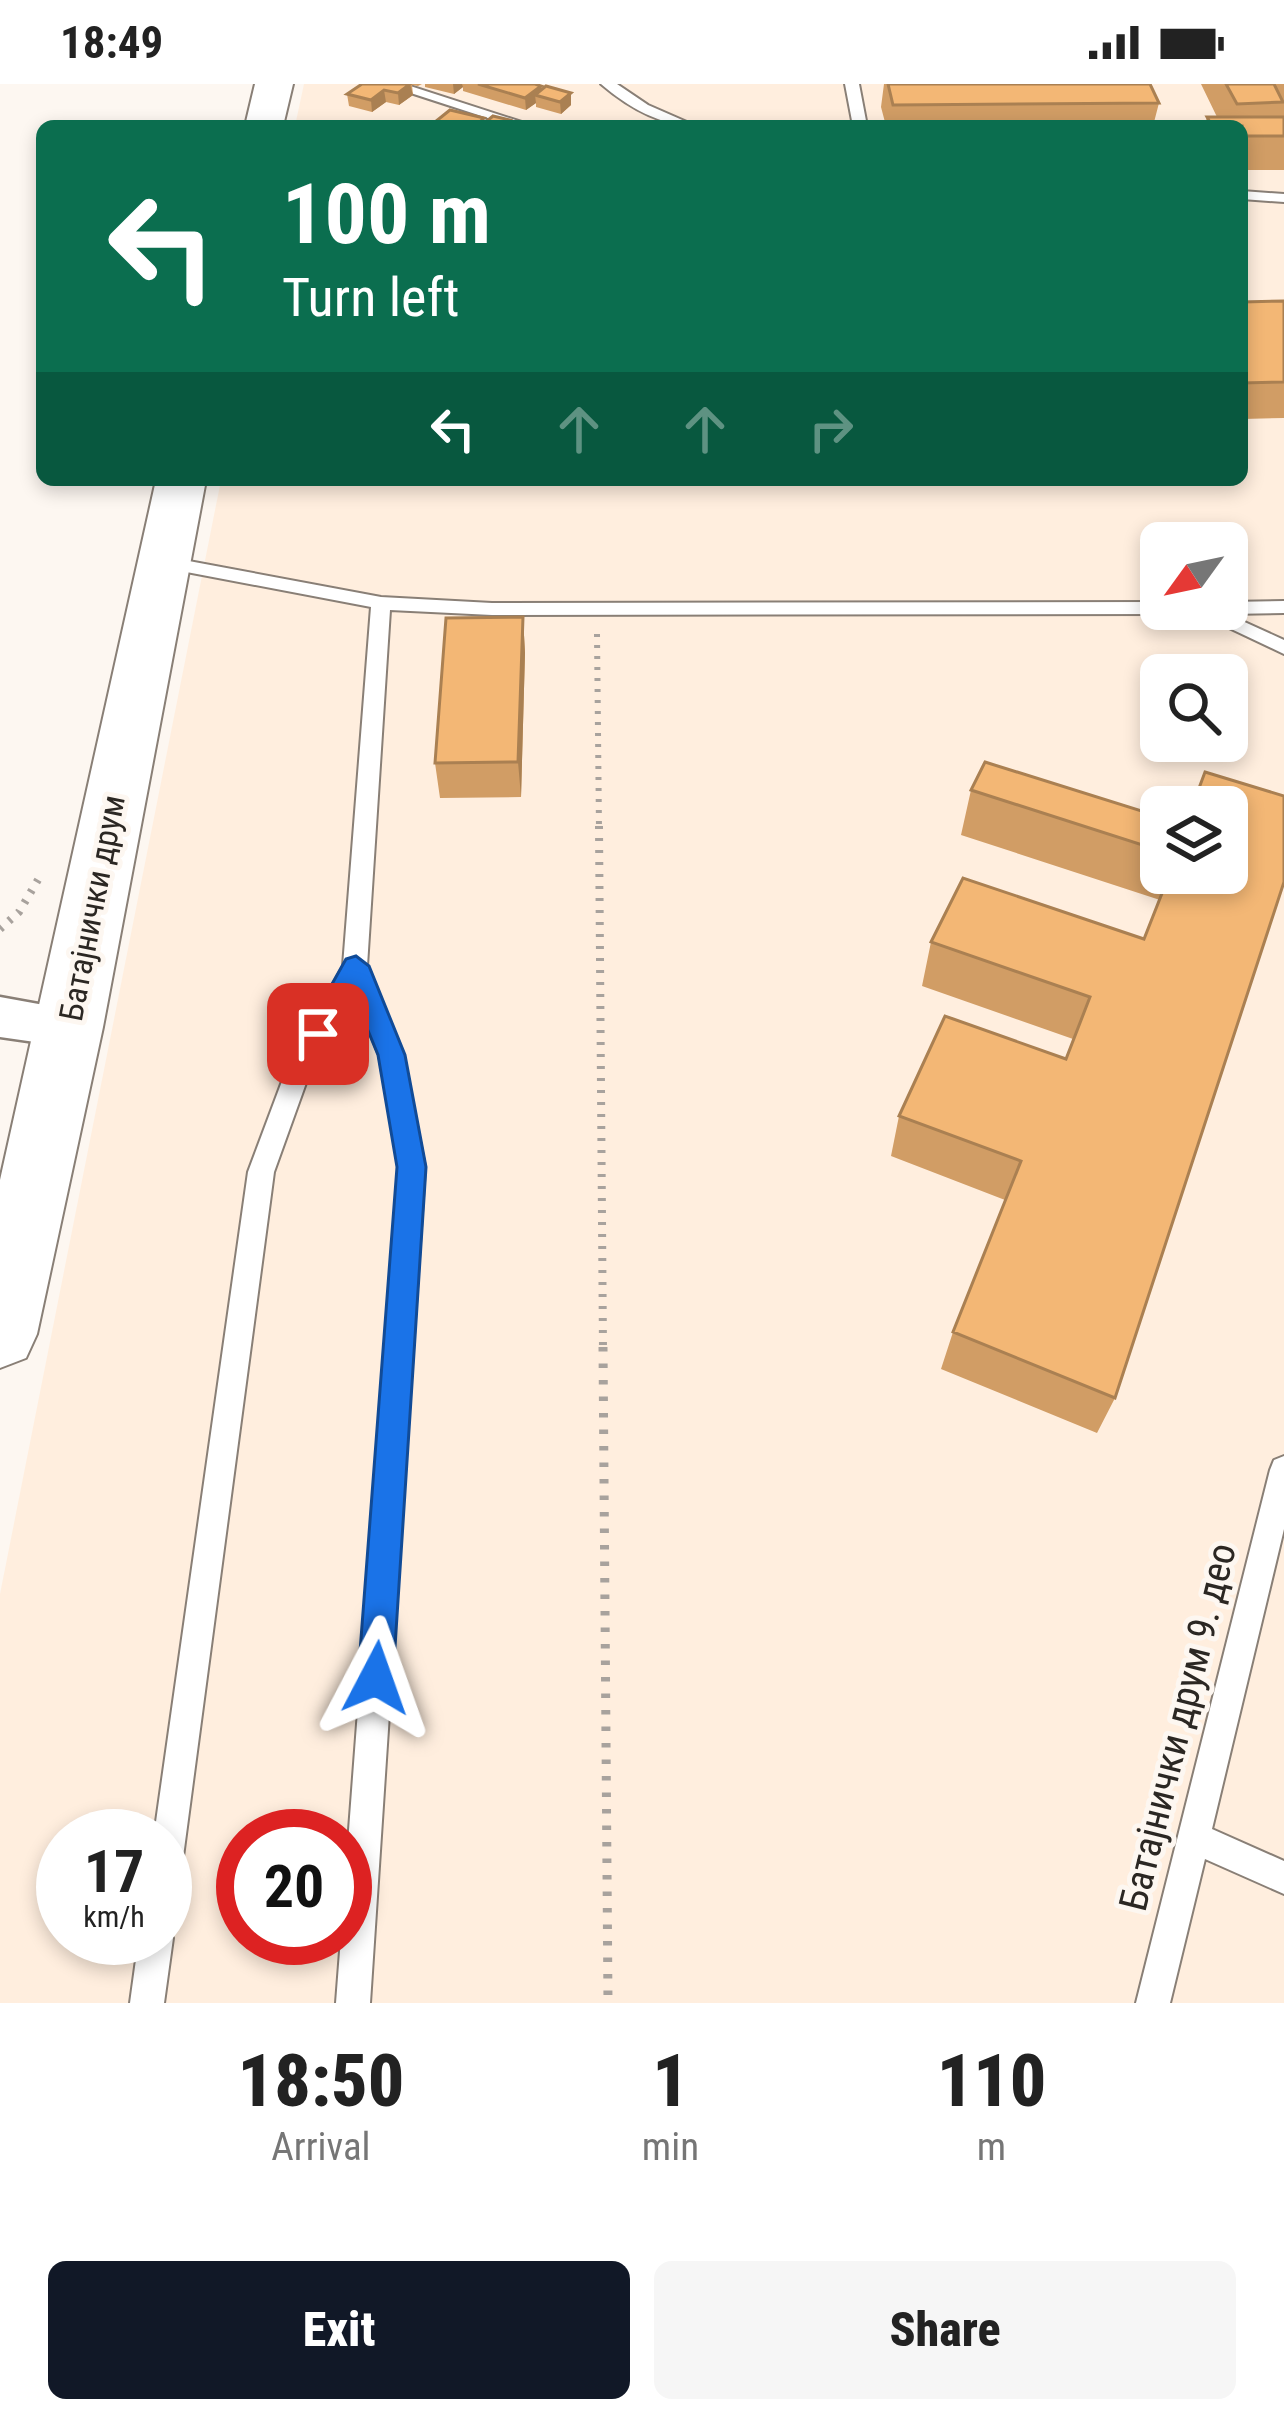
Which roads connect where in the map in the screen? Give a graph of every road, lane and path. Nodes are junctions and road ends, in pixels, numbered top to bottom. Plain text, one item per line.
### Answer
1 (274, 84) edge
2 (390, 84) edge
3 (608, 84) edge
4 (852, 84) edge
5 (266, 120) edge
6 (507, 120) edge
7 (674, 120) edge
8 (859, 120) edge
9 (1248, 195) edge
10 (1284, 198) edge
11 (181, 486) edge
12 (162, 562) junction
13 (381, 603) junction
14 (1284, 607) edge
15 (1140, 608) edge
16 (1248, 608) edge
17 (597, 609) junction
18 (1245, 630) edge
19 (1284, 648) edge
20 (48, 864) dead end
21 (0, 929) edge
22 (356, 966) junction
23 (19, 1022) edge
24 (0, 1334) edge
25 (1284, 1470) edge
26 (174, 1809) edge
27 (1196, 1839) junction
28 (1284, 1878) edge
29 (152, 1965) edge
30 (147, 2003) edge
31 (353, 2003) edge
32 (608, 2003) edge
33 (1153, 2003) edge

1 - 5 main road
2 - 6 lane
3 - 7 lane
4 - 8 lane
9 - 10 lane
11 - 12 main road, Батајнички друм
12 - 13 lane
12 - 23 main road, Батајнички друм
13 - 17 lane
13 - 22 lane
14 - 16 lane
15 - 17 lane
17 - 32 path
18 - 19 lane
20 - 21 path
22 - 26 lane
22 - 31 lane
23 - 24 main road, Батајнички друм
25 - 27 lane, Батајнички друм 9. део
27 - 28 lane
27 - 33 lane, Батајнички друм 9. део
29 - 30 lane

